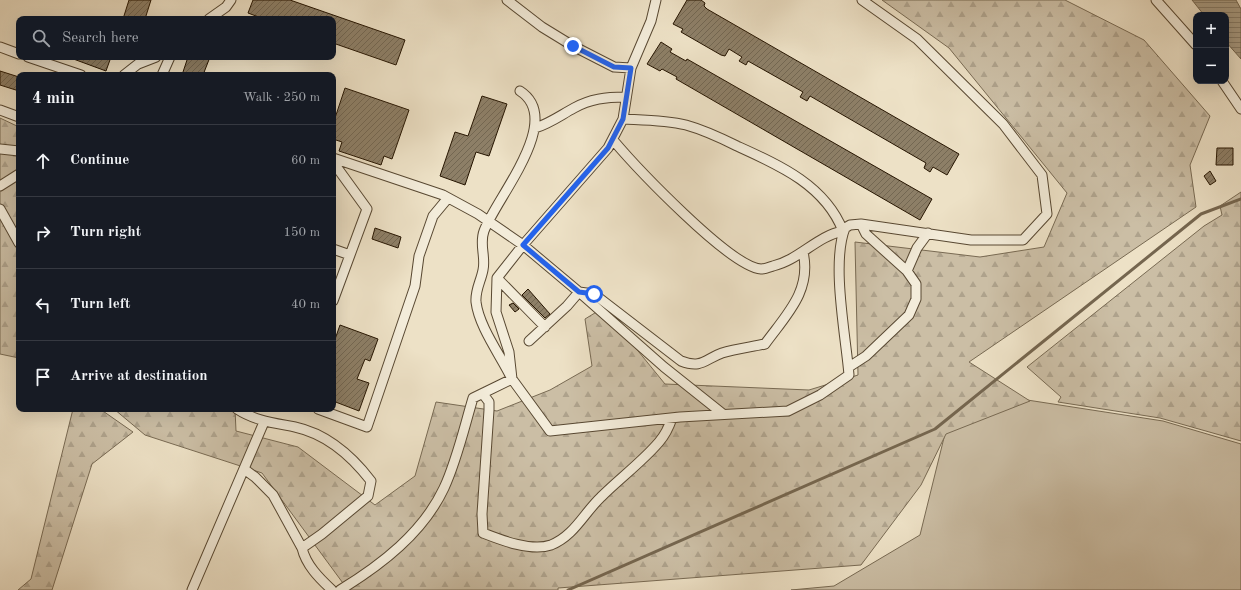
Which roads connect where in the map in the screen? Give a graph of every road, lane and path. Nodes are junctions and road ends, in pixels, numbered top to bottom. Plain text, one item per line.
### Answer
1 (231, 0) edge
2 (508, 0) edge
3 (656, 0) edge
4 (862, 0) edge
5 (1156, 0) edge
6 (213, 16) edge
7 (1193, 42) edge
8 (0, 47) edge
9 (16, 53) edge
10 (37, 60) edge
11 (148, 60) edge
12 (169, 60) edge
13 (631, 68) junction
14 (71, 72) edge
15 (128, 72) edge
16 (163, 72) edge
17 (1224, 84) edge
18 (520, 91) dead end
19 (625, 97) junction
20 (1241, 109) edge
21 (0, 110) edge
22 (16, 116) edge
23 (623, 119) junction
24 (535, 128) junction
25 (613, 140) junction
26 (0, 149) edge
27 (16, 151) edge
28 (336, 159) edge
29 (336, 166) edge
30 (16, 176) edge
31 (0, 186) edge
32 (448, 198) junction
33 (0, 209) edge
34 (489, 221) junction
35 (861, 224) junction
36 (843, 231) junction
37 (928, 233) junction
38 (16, 238) edge
39 (523, 245) junction
40 (336, 250) edge
41 (803, 252) junction
42 (350, 255) junction
43 (907, 271) junction
44 (497, 278) junction
45 (579, 292) junction
46 (336, 293) edge
47 (545, 327) junction
48 (529, 341) dead end
49 (849, 367) junction
50 (512, 379) junction
51 (483, 394) junction
52 (243, 412) edge
53 (326, 412) edge
54 (723, 414) junction
55 (672, 418) junction
56 (264, 422) junction
57 (244, 469) junction
58 (302, 548) junction
59 (192, 590) edge
60 (332, 590) edge
61 (340, 590) edge

1 - 6 street
2 - 13 street
3 - 13 street
4 - 37 street
5 - 7 street
8 - 9 street
10 - 14 street
11 - 15 street
12 - 16 street
13 - 19 street
17 - 20 street
18 - 24 street
19 - 23 street
19 - 24 street
21 - 22 street
23 - 25 street
23 - 36 street
24 - 34 street
25 - 39 street
25 - 41 street
26 - 27 street
28 - 32 street
29 - 42 street
30 - 31 street
32 - 34 street
32 - 53 street
33 - 38 street
34 - 39 street
34 - 50 street
35 - 36 street
35 - 37 street
35 - 43 street
36 - 41 street
36 - 49 street
37 - 43 street
39 - 44 street
39 - 45 street
40 - 42 street
41 - 45 street
42 - 46 street
43 - 49 street
44 - 47 street
44 - 50 street
45 - 47 street
45 - 54 street
47 - 48 street
49 - 54 street
50 - 51 street
50 - 55 street
51 - 55 street
51 - 61 street
52 - 56 street
54 - 55 street
56 - 57 street
56 - 58 street
57 - 58 street
57 - 59 street
58 - 60 street

